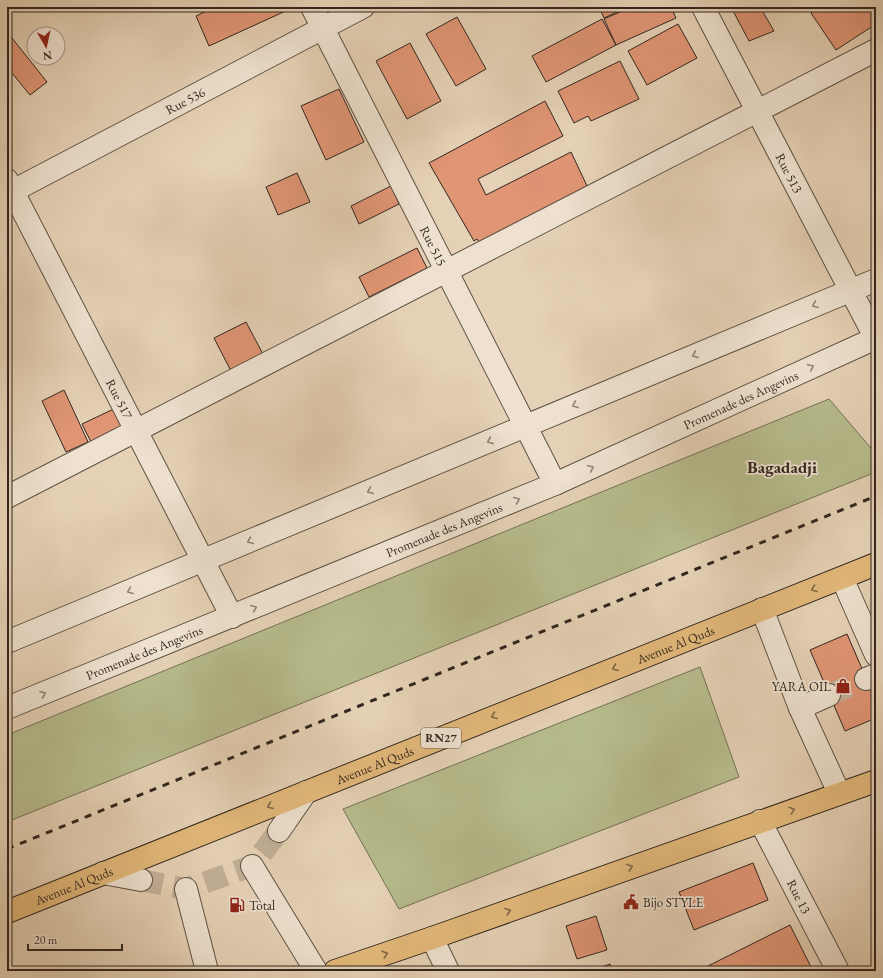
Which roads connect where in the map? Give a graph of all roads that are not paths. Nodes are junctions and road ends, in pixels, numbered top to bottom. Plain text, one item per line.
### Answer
1 (312, 7) edge
2 (363, 7) edge
3 (703, 7) edge
4 (322, 28) junction
5 (876, 50) edge
6 (757, 111) junction
7 (9, 188) edge
8 (446, 271) junction
9 (876, 280) edge
10 (851, 290) junction
11 (876, 338) edge
12 (526, 426) junction
13 (136, 430) junction
14 (555, 484) junction
15 (7, 497) edge
16 (203, 560) junction
17 (876, 564) edge
18 (842, 578) junction
19 (762, 609) junction
20 (232, 617) junction
21 (7, 642) edge
22 (876, 655) edge
23 (829, 695) tunnel mouth
24 (7, 708) edge
25 (800, 708) junction
26 (876, 781) edge
27 (306, 792) junction
28 (839, 793) junction
29 (760, 821) junction
30 (279, 831) tunnel mouth
31 (252, 866) dead end
32 (103, 873) junction
33 (141, 880) tunnel mouth
34 (186, 889) dead end
35 (7, 912) edge
36 (432, 938) junction
37 (207, 971) edge
38 (316, 971) edge
39 (335, 971) edge
40 (448, 971) edge
41 (838, 971) edge

1 - 4 street, Rue 515
2 - 4 street, Rue 536
3 - 6 street, Rue 513
4 - 7 street, Rue 536
4 - 8 street, Rue 515
5 - 6 street
6 - 8 street
6 - 10 street, Rue 513
7 - 13 street, Rue 517
8 - 12 street, Rue 515
8 - 13 street
9 - 10 street
10 - 11 street, Rue 513
10 -> 12 street
14 -> 11 street, Promenade des Angevins
12 - 14 street, Rue 515
12 -> 16 street
13 - 15 street
13 - 16 street, Rue 517
20 -> 14 street, Promenade des Angevins
16 - 20 street, Rue 517
16 -> 21 street
17 - 18 main road, Avenue Al Quds / RN27
18 -> 19 main road, Avenue Al Quds / RN27
18 - 22 street
19 - 25 street
19 -> 27 main road, Avenue Al Quds / RN27
24 -> 20 street, Promenade des Angevins
23 - 25 street
25 - 28 street
26 - 28 main road
27 - 30 street
27 -> 32 main road, Avenue Al Quds / RN27
29 -> 28 main road
36 -> 29 main road
29 - 41 street, Rue 13
31 - 38 street
32 - 33 street
32 - 35 main road, Avenue Al Quds / RN27
34 - 37 street
39 -> 36 main road
36 - 40 street

